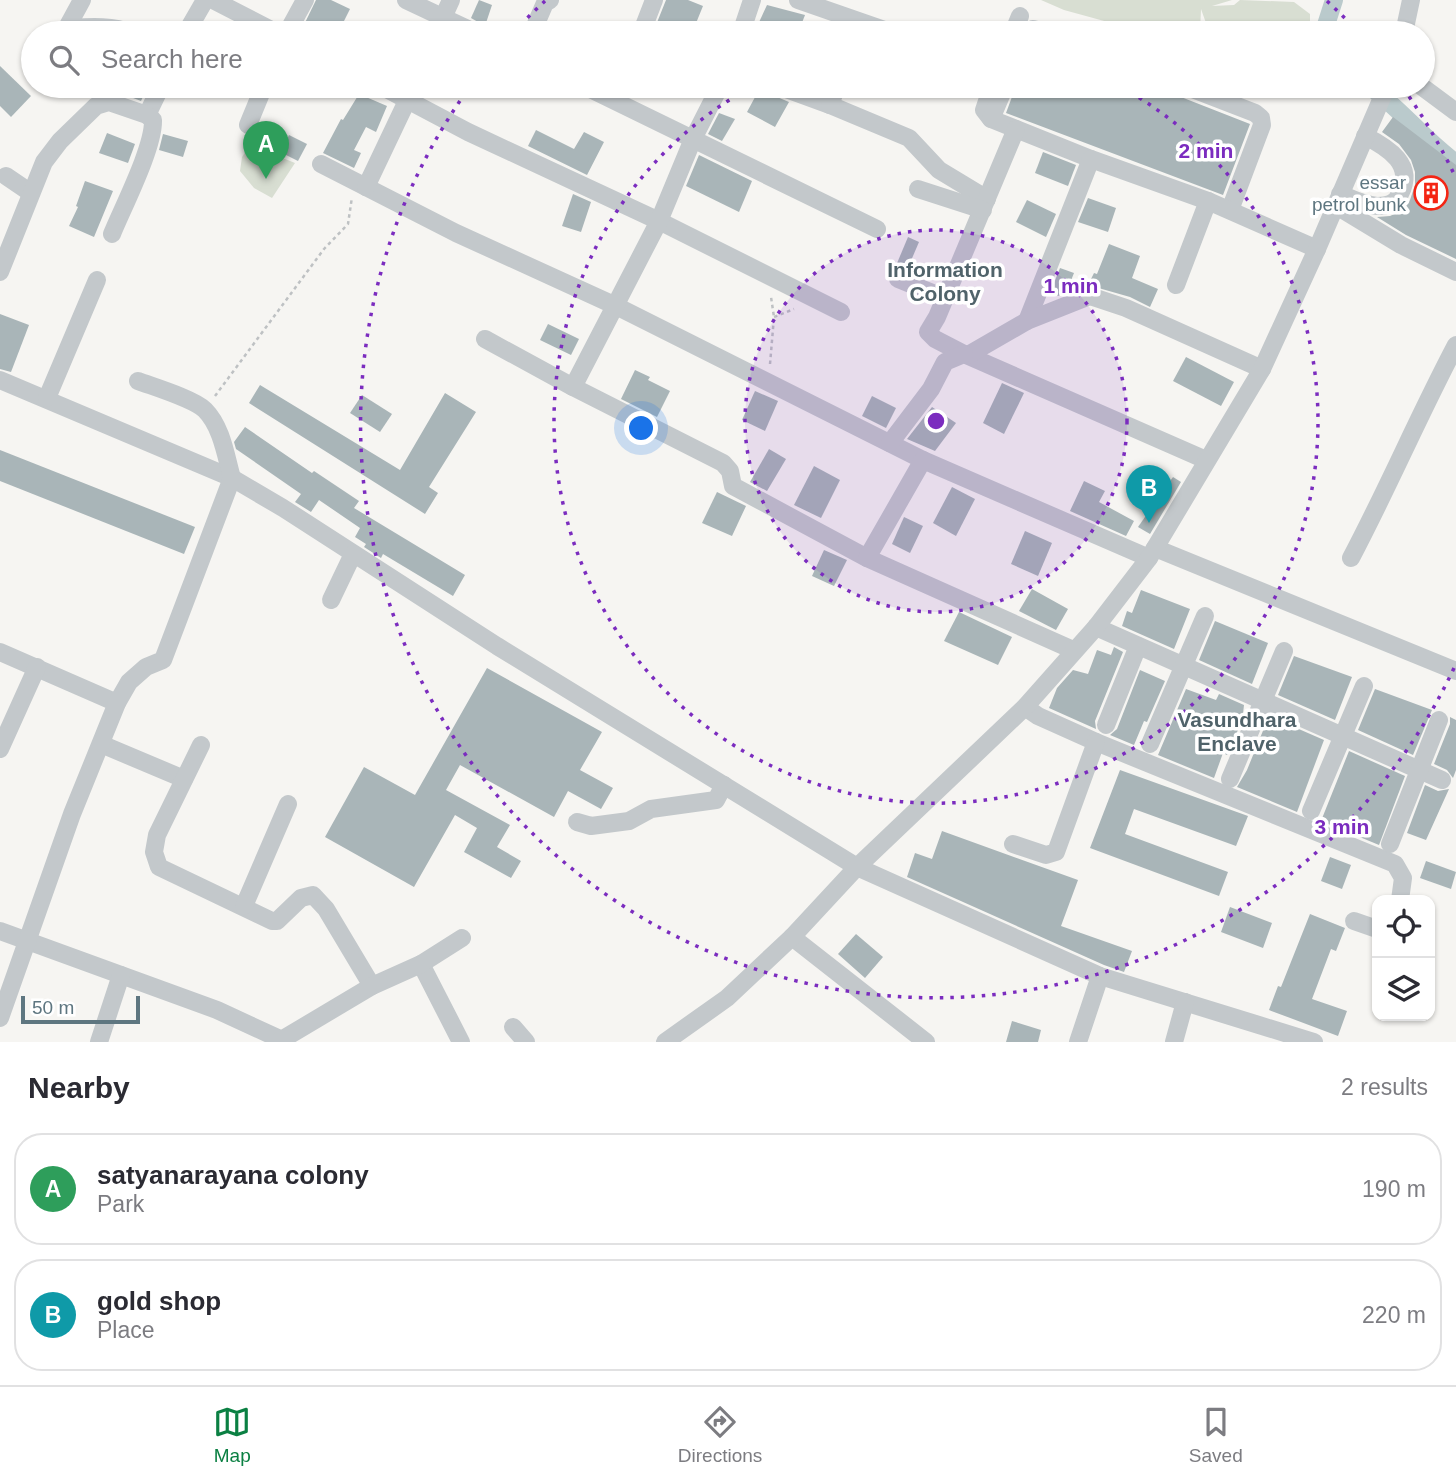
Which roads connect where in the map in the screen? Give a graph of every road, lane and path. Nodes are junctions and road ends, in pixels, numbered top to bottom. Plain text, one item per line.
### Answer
1 (82, 0) edge
2 (205, 0) edge
3 (213, 0) edge
4 (305, 0) edge
5 (406, 0) edge
6 (451, 0) edge
7 (550, 0) edge
8 (654, 0) edge
9 (752, 0) edge
10 (798, 0) edge
11 (1411, 0) edge
12 (1020, 16) dead end
13 (71, 21) edge
14 (193, 21) edge
15 (254, 21) edge
16 (294, 21) edge
17 (435, 21) edge
18 (442, 21) edge
19 (538, 21) edge
20 (646, 21) edge
21 (745, 21) edge
22 (843, 21) edge
23 (1018, 21) edge
24 (1407, 21) edge
25 (1435, 96) edge
26 (155, 98) edge
27 (259, 98) edge
28 (408, 98) edge
29 (418, 98) edge
30 (609, 98) edge
31 (714, 98) edge
32 (811, 98) edge
33 (833, 98) edge
34 (988, 98) edge
35 (1001, 98) edge
36 (1216, 98) edge
37 (1382, 98) edge
38 (830, 105) junction
39 (1456, 112) edge
40 (147, 115) junction
41 (991, 120) junction
42 (248, 124) dead end
43 (1016, 129) junction
44 (1365, 136) junction
45 (693, 139) junction
46 (1091, 159) junction
47 (320, 164) dead end
48 (6, 176) dead end
49 (360, 184) junction
50 (918, 189) dead end
51 (31, 193) junction
52 (1338, 199) junction
53 (1208, 201) junction
54 (985, 205) junction
55 (1230, 211) junction
56 (659, 221) junction
57 (877, 229) dead end
58 (112, 234) dead end
59 (1317, 248) junction
60 (0, 272) edge
61 (1456, 272) edge
62 (768, 276) junction
63 (898, 279) dead end
64 (97, 280) dead end
65 (1176, 285) dead end
66 (945, 298) junction
67 (615, 306) junction
68 (841, 312) dead end
69 (1027, 321) junction
70 (485, 339) dead end
71 (1456, 345) edge
72 (966, 355) junction
73 (1262, 369) junction
74 (0, 380) edge
75 (763, 380) junction
76 (138, 381) dead end
77 (573, 387) junction
78 (47, 398) junction
79 (205, 410) junction
80 (890, 443) junction
81 (923, 460) junction
82 (1206, 460) junction
83 (232, 478) junction
84 (1152, 553) junction
85 (353, 554) junction
86 (867, 558) junction
87 (1352, 558) dead end
88 (331, 600) dead end
89 (1205, 615) dead end
90 (1096, 627) junction
91 (1138, 646) junction
92 (1073, 650) junction
93 (1284, 651) dead end
94 (0, 652) edge
95 (1183, 666) junction
96 (37, 667) junction
97 (1456, 671) edge
98 (1364, 686) dead end
99 (1263, 701) junction
100 (117, 703) junction
101 (1025, 706) junction
102 (1439, 720) dead end
103 (1106, 725) dead end
104 (1343, 736) junction
105 (1096, 742) junction
106 (101, 744) junction
107 (1150, 744) dead end
108 (201, 745) dead end
109 (0, 749) edge
110 (1419, 769) junction
111 (184, 779) junction
112 (1230, 779) dead end
113 (1442, 780) dead end
114 (724, 785) junction
115 (288, 804) dead end
116 (1311, 811) dead end
117 (578, 822) dead end
118 (1013, 844) dead end
119 (1390, 844) dead end
120 (857, 867) junction
121 (1401, 895) edge
122 (244, 906) junction
123 (1353, 921) dead end
124 (1372, 927) edge
125 (0, 931) edge
126 (792, 937) junction
127 (461, 938) dead end
128 (26, 940) junction
129 (421, 964) junction
130 (121, 975) junction
131 (1100, 976) junction
132 (372, 986) junction
133 (1185, 1002) junction
134 (0, 1018) edge
135 (513, 1027) dead end
136 (456, 1040) edge
137 (280, 1041) edge
138 (99, 1042) edge
139 (526, 1042) edge
140 (665, 1042) edge
141 (926, 1042) edge
142 (1078, 1042) edge
143 (1174, 1042) edge
144 (1314, 1042) edge

1 - 13 street
2 - 14 street
3 - 15 street
4 - 16 street
5 - 17 street
6 - 18 street
7 - 19 street
8 - 20 street
9 - 21 street
10 - 22 street
11 - 24 street
12 - 23 street
25 - 39 street
26 - 40 street
27 - 42 street
28 - 49 street
29 - 56 street
30 - 45 street
31 - 45 street
32 - 38 street
33 - 38 street
34 - 41 street
35 - 41 street
36 - 55 street
37 - 44 street
38 - 54 street
40 - 51 street
40 - 58 street
41 - 43 street
43 - 46 street
43 - 54 street
44 - 52 street
44 - 52 street
45 - 56 street
45 - 57 street
46 - 53 street
46 - 69 street
47 - 49 street
48 - 51 street
49 - 67 street
49 - 79 path
50 - 54 street
51 - 60 street
52 - 59 street
52 - 61 street
53 - 55 street
53 - 65 street
54 - 66 street
55 - 59 street
56 - 62 street
56 - 67 street
59 - 73 street
62 - 68 street
62 - 75 path
63 - 66 street
64 - 78 street
66 - 72 street
67 - 75 street
67 - 77 street
69 - 72 street
69 - 73 street
70 - 77 street
71 - 87 street
72 - 80 street
72 - 82 street
73 - 82 street
74 - 78 street
75 - 80 street
76 - 79 street
77 - 86 street
78 - 83 street
79 - 83 street
80 - 81 street
81 - 84 street
81 - 86 street
82 - 84 street
83 - 85 street
83 - 100 street
84 - 90 street
84 - 97 street
85 - 88 street
85 - 114 street
86 - 92 street
89 - 95 street
90 - 91 street
90 - 92 street
91 - 95 street
91 - 103 street
92 - 101 street
93 - 99 street
94 - 96 street
95 - 99 street
95 - 107 street
96 - 100 street
96 - 109 street
98 - 104 street
99 - 104 street
99 - 112 street
100 - 106 street
101 - 105 street
101 - 120 street
102 - 110 street
104 - 110 street
104 - 116 street
105 - 118 street
105 - 121 street
106 - 111 street
106 - 128 street
108 - 111 street
110 - 113 street
110 - 119 street
111 - 122 street
114 - 117 street
114 - 120 street
115 - 122 street
120 - 126 street
120 - 131 street
122 - 132 street
123 - 124 street
125 - 128 street
126 - 140 street
126 - 141 street
127 - 129 street
128 - 130 street
128 - 134 street
129 - 132 street
129 - 136 street
130 - 137 street
130 - 138 street
131 - 133 street
131 - 142 street
132 - 137 street
133 - 143 street
133 - 144 street
135 - 139 street

